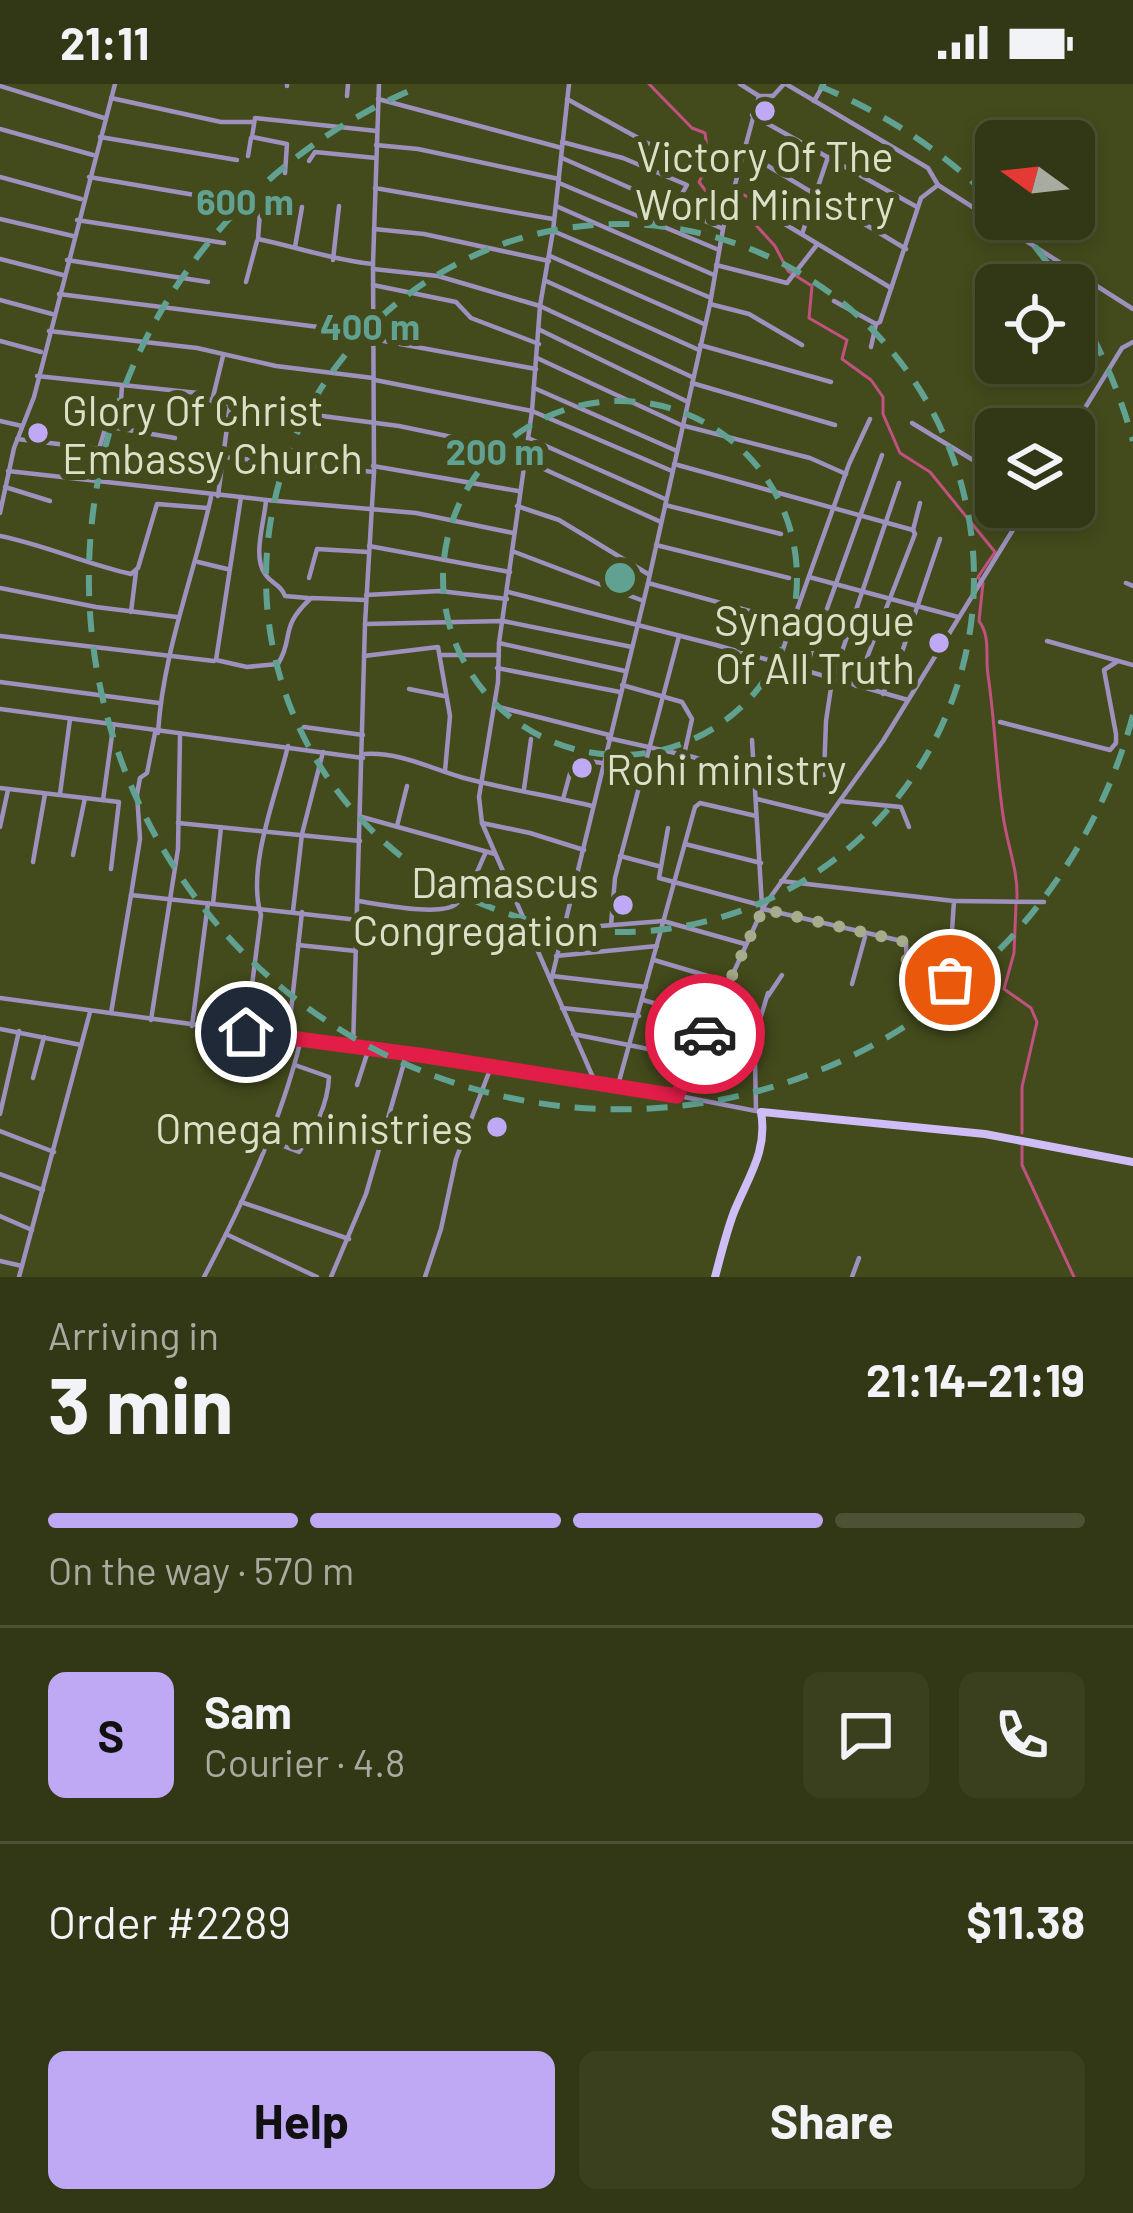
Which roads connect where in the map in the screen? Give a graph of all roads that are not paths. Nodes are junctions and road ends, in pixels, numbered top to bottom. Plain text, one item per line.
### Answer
1 (115, 84) edge
2 (348, 84) edge
3 (379, 84) edge
4 (569, 84) edge
5 (740, 84) edge
6 (785, 84) edge
7 (824, 84) edge
8 (0, 86) edge
9 (347, 96) dead end
10 (759, 96) junction
11 (111, 98) junction
12 (378, 99) junction
13 (567, 99) junction
14 (814, 101) junction
15 (752, 115) junction
16 (105, 118) junction
17 (252, 122) junction
18 (0, 129) edge
19 (377, 131) junction
20 (252, 136) junction
21 (100, 137) junction
22 (376, 145) junction
23 (562, 145) junction
24 (651, 145) dead end
25 (743, 151) junction
26 (95, 155) junction
27 (248, 156) dead end
28 (828, 157) junction
29 (376, 158) junction
30 (562, 158) junction
31 (237, 160) dead end
32 (309, 161) dead end
33 (285, 172) dead end
34 (0, 177) edge
35 (89, 178) junction
36 (559, 181) junction
37 (938, 185) junction
38 (375, 188) junction
39 (814, 196) junction
40 (261, 198) dead end
41 (83, 200) junction
42 (224, 200) dead end
43 (302, 206) dead end
44 (339, 206) dead end
45 (556, 206) junction
46 (675, 207) junction
47 (917, 207) junction
48 (0, 219) edge
49 (555, 219) junction
50 (77, 220) junction
51 (783, 223) dead end
52 (374, 229) junction
53 (723, 229) junction
54 (553, 231) junction
55 (802, 234) junction
56 (73, 236) junction
57 (258, 239) junction
58 (224, 243) dead end
59 (817, 244) junction
60 (295, 247) junction
61 (905, 249) junction
62 (719, 250) junction
63 (549, 259) junction
64 (0, 260) edge
65 (68, 260) junction
66 (332, 260) junction
67 (716, 265) junction
68 (373, 266) junction
69 (63, 275) junction
70 (714, 275) junction
71 (546, 281) junction
72 (208, 282) dead end
73 (246, 282) dead end
74 (373, 285) junction
75 (892, 289) junction
76 (58, 294) junction
77 (0, 300) edge
78 (711, 301) junction
79 (833, 301) dead end
80 (540, 306) junction
81 (1133, 309) edge
82 (53, 314) junction
83 (705, 324) junction
84 (876, 324) junction
85 (540, 330) junction
86 (49, 331) junction
87 (373, 337) junction
88 (0, 341) edge
89 (1133, 342) edge
90 (538, 344) junction
91 (802, 345) dead end
92 (871, 347) dead end
93 (700, 348) junction
94 (43, 353) junction
95 (223, 356) junction
96 (537, 358) junction
97 (536, 369) junction
98 (37, 376) junction
99 (374, 379) junction
100 (692, 380) junction
101 (831, 382) dead end
102 (122, 385) junction
103 (534, 388) junction
104 (212, 401) junction
105 (687, 401) junction
106 (230, 404) junction
107 (1085, 408) edge
108 (532, 411) junction
109 (870, 419) dead end
110 (70, 420) dead end
111 (0, 421) edge
112 (912, 423) dead end
113 (374, 424) junction
114 (681, 425) junction
115 (835, 425) dead end
116 (22, 426) junction
117 (106, 426) junction
118 (119, 428) junction
119 (528, 437) junction
120 (176, 438) dead end
121 (17, 439) junction
122 (676, 451) junction
123 (881, 455) dead end
124 (525, 456) junction
125 (223, 457) junction
126 (975, 461) edge
127 (673, 468) junction
128 (374, 469) junction
129 (8, 471) junction
130 (846, 473) junction
131 (899, 483) dead end
132 (4, 488) junction
133 (162, 489) junction
134 (518, 491) junction
135 (215, 496) junction
136 (241, 497) junction
137 (266, 500) junction
138 (50, 501) dead end
139 (666, 502) junction
140 (920, 503) dead end
141 (157, 504) junction
142 (517, 506) junction
143 (208, 508) junction
144 (370, 510) junction
145 (833, 510) junction
146 (0, 513) edge
147 (861, 514) junction
148 (887, 521) junction
149 (661, 522) junction
150 (1014, 528) edge
151 (914, 530) junction
152 (513, 533) junction
153 (782, 534) dead end
154 (0, 536) edge
155 (940, 539) dead end
156 (656, 545) junction
157 (368, 549) junction
158 (512, 551) junction
159 (196, 562) junction
160 (227, 569) junction
161 (136, 572) junction
162 (510, 572) junction
163 (648, 574) junction
164 (310, 578) dead end
165 (789, 578) dead end
166 (809, 578) junction
167 (648, 584) junction
168 (836, 584) junction
169 (0, 588) edge
170 (863, 592) junction
171 (507, 595) junction
172 (366, 597) junction
173 (311, 598) junction
174 (889, 599) junction
175 (643, 601) junction
176 (916, 607) junction
177 (131, 612) junction
178 (177, 617) junction
179 (958, 617) junction
180 (776, 618) dead end
181 (503, 621) junction
182 (365, 624) junction
183 (638, 626) junction
184 (0, 636) edge
185 (679, 636) junction
186 (1047, 641) dead end
187 (499, 644) junction
188 (632, 647) junction
189 (364, 656) junction
190 (440, 656) junction
191 (499, 656) junction
192 (169, 657) junction
193 (216, 660) junction
194 (1118, 661) junction
195 (778, 663) junction
196 (1133, 665) edge
197 (497, 668) junction
198 (625, 670) junction
199 (804, 673) junction
200 (832, 681) junction
201 (0, 682) edge
202 (856, 686) junction
203 (621, 688) junction
204 (409, 689) dead end
205 (883, 694) junction
206 (444, 696) junction
207 (662, 697) junction
208 (909, 701) junction
209 (159, 703) junction
210 (495, 706) junction
211 (0, 709) edge
212 (70, 719) junction
213 (1000, 722) dead end
214 (113, 726) junction
215 (304, 727) dead end
216 (156, 733) junction
217 (363, 735) junction
218 (180, 736) junction
219 (609, 736) junction
220 (531, 739) dead end
221 (752, 740) dead end
222 (289, 746) junction
223 (648, 749) junction
224 (322, 751) junction
225 (363, 756) junction
226 (684, 757) junction
227 (602, 764) junction
228 (445, 771) junction
229 (805, 777) dead end
230 (756, 778) junction
231 (482, 782) junction
232 (406, 786) dead end
233 (4, 789) edge
234 (524, 789) junction
235 (45, 794) junction
236 (59, 794) junction
237 (85, 797) junction
238 (563, 799) junction
239 (103, 800) junction
240 (757, 800) junction
241 (840, 800) junction
242 (592, 806) junction
243 (755, 816) junction
244 (362, 817) junction
245 (828, 817) junction
246 (178, 823) junction
247 (482, 824) junction
248 (397, 826) junction
249 (0, 827) edge
250 (221, 827) junction
251 (910, 827) dead end
252 (668, 828) dead end
253 (265, 830) junction
254 (302, 834) junction
255 (360, 841) junction
256 (685, 844) junction
257 (584, 850) junction
258 (485, 852) junction
259 (494, 854) junction
260 (73, 855) dead end
261 (620, 856) junction
262 (33, 862) dead end
263 (761, 863) junction
264 (658, 866) junction
265 (111, 869) dead end
266 (786, 878) junction
267 (674, 883) junction
268 (131, 895) junction
269 (171, 899) junction
270 (954, 901) junction
271 (358, 902) junction
272 (1045, 902) dead end
273 (210, 904) junction
274 (763, 907) junction
275 (259, 908) junction
276 (293, 911) junction
277 (302, 912) junction
278 (358, 920) junction
279 (663, 921) junction
280 (611, 925) junction
281 (563, 928) junction
282 (865, 934) junction
283 (746, 944) junction
284 (298, 945) junction
285 (657, 946) junction
286 (356, 951) junction
287 (556, 956) junction
288 (653, 960) junction
289 (782, 975) dead end
290 (551, 979) junction
291 (950, 980) junction
292 (728, 982) junction
293 (852, 984) dead end
294 (646, 987) junction
295 (0, 998) edge
296 (643, 1000) junction
297 (947, 1006) dead end
298 (562, 1008) junction
299 (90, 1012) junction
300 (111, 1014) junction
301 (639, 1016) junction
302 (711, 1019) junction
303 (152, 1020) junction
304 (192, 1026) junction
305 (0, 1029) edge
306 (19, 1031) junction
307 (246, 1032) junction
308 (572, 1034) junction
309 (44, 1037) junction
310 (288, 1037) junction
311 (301, 1039) junction
312 (632, 1043) junction
313 (81, 1045) junction
314 (353, 1048) junction
315 (369, 1049) junction
316 (406, 1055) junction
317 (694, 1058) junction
318 (295, 1064) junction
319 (491, 1067) junction
320 (33, 1078) dead end
321 (595, 1082) junction
322 (357, 1085) dead end
323 (618, 1085) junction
324 (3, 1088) edge
325 (677, 1096) junction
326 (758, 1112) junction
327 (0, 1114) edge
328 (0, 1131) edge
329 (268, 1140) junction
330 (54, 1152) junction
331 (1133, 1162) edge
332 (0, 1174) edge
333 (43, 1190) junction
334 (241, 1202) junction
335 (0, 1216) edge
336 (32, 1230) junction
337 (226, 1234) junction
338 (350, 1239) junction
339 (859, 1258) dead end
340 (0, 1261) edge
341 (22, 1266) junction
342 (19, 1277) edge
343 (204, 1277) edge
344 (317, 1277) edge
345 (331, 1277) edge
346 (425, 1277) edge
347 (717, 1277) edge
348 (852, 1277) edge

1 - 11 street
2 - 9 street
3 - 12 street
4 - 13 street
5 - 10 street
6 - 10 street
6 - 14 street
7 - 14 street
8 - 16 street
10 - 15 street
11 - 16 street
11 - 17 street
12 - 19 street
12 - 23 street
13 - 23 street
13 - 24 street
14 - 37 street
15 - 25 street
15 - 28 street
16 - 21 street
17 - 19 street
17 - 20 street
18 - 26 street
19 - 22 street
20 - 27 street
20 - 33 street
21 - 26 street
21 - 31 street
22 - 29 street
22 - 36 street
23 - 30 street
23 - 46 street
25 - 39 street
25 - 53 street
26 - 35 street
28 - 39 street
28 - 47 street
29 - 32 street
29 - 38 street
30 - 36 street
30 - 46 street
34 - 41 street
35 - 41 street
35 - 42 street
36 - 45 street
36 - 62 street
37 - 47 street
37 - 81 street
38 - 49 street
38 - 52 street
39 - 55 street
39 - 61 street
40 - 57 street
41 - 50 street
43 - 60 street
44 - 66 street
45 - 49 street
45 - 70 street
46 - 53 street
47 - 61 street
48 - 56 street
49 - 54 street
50 - 56 street
50 - 58 street
51 - 55 street
52 - 63 street
52 - 68 street
53 - 62 street
54 - 63 street
54 - 78 street
55 - 59 street
56 - 65 street
57 - 60 street
57 - 73 street
59 - 67 street
59 - 75 street
60 - 66 street
61 - 75 street
62 - 67 street
63 - 71 street
63 - 83 street
64 - 69 street
65 - 69 street
65 - 72 street
66 - 68 street
67 - 70 street
68 - 74 street
68 - 80 street
69 - 76 street
70 - 78 street
71 - 80 street
71 - 93 street
74 - 87 street
74 - 90 street
75 - 84 street
76 - 82 street
76 - 87 street
77 - 82 street
78 - 83 street
78 - 91 street
79 - 84 street
80 - 85 street
80 - 100 street
82 - 86 street
83 - 93 street
84 - 92 street
85 - 90 street
85 - 105 street
86 - 94 street
86 - 95 street
87 - 97 street
87 - 99 street
88 - 94 street
89 - 107 street
90 - 96 street
93 - 100 street
93 - 101 street
94 - 98 street
95 - 99 street
95 - 104 street
96 - 97 street
96 - 114 street
97 - 103 street
98 - 102 street
98 - 116 street
99 - 108 street
99 - 113 street
100 - 105 street
100 - 115 street
102 - 104 street
102 - 118 street
103 - 108 street
103 - 122 street
104 - 106 street
105 - 114 street
106 - 113 street
106 - 125 street
108 - 119 street
108 - 127 street
109 - 130 street
110 - 117 street
111 - 116 street
112 - 126 street
113 - 124 street
113 - 128 street
114 - 122 street
114 - 130 street
116 - 121 street
117 - 118 street
117 - 121 street
118 - 120 street
119 - 124 street
119 - 139 street
121 - 129 street
122 - 127 street
123 - 147 street
124 - 134 street
124 - 149 street
125 - 128 street
125 - 135 street
127 - 139 street
127 - 145 street
128 - 134 street
128 - 144 street
129 - 132 street
129 - 133 street
130 - 145 street
131 - 148 street
132 - 138 street
132 - 146 street
133 - 135 street
133 - 141 street
134 - 142 street
135 - 136 street
135 - 143 street
136 - 137 street
136 - 160 street
137 - 144 street
137 - 173 street
139 - 149 street
139 - 153 street
140 - 151 street
141 - 143 street
141 - 161 street
142 - 152 street
142 - 163 street
143 - 159 street
144 - 152 street
144 - 157 street
145 - 147 street
145 - 166 street
147 - 148 street
147 - 168 street
148 - 151 street
148 - 170 street
149 - 156 street
150 - 179 street
151 - 174 street
152 - 158 street
154 - 161 street
155 - 176 street
156 - 163 street
156 - 165 street
157 - 162 street
157 - 164 street
157 - 172 street
158 - 162 street
158 - 175 street
159 - 160 street
159 - 178 street
160 - 193 street
161 - 177 street
162 - 171 street
163 - 167 street
166 - 168 street
166 - 195 street
167 - 175 street
167 - 180 street
168 - 170 street
168 - 199 street
169 - 177 street
170 - 174 street
170 - 200 street
171 - 172 street
171 - 181 street
171 - 183 street
172 - 173 street
172 - 182 street
173 - 193 street
174 - 176 street
174 - 202 street
175 - 183 street
176 - 179 street
176 - 205 street
177 - 178 street
178 - 192 street
179 - 208 street
181 - 182 street
181 - 187 street
181 - 188 street
182 - 189 street
183 - 185 street
183 - 188 street
184 - 192 street
185 - 195 street
185 - 207 street
186 - 194 street
187 - 191 street
187 - 198 street
188 - 198 street
189 - 190 street
189 - 217 street
190 - 191 street
190 - 206 street
191 - 197 street
192 - 193 street
192 - 209 street
194 - 196 street
194 - 213 street
195 - 199 street
197 - 203 street
197 - 210 street
198 - 203 street
199 - 200 street
200 - 202 street
200 - 229 street
201 - 209 street
202 - 205 street
203 - 207 street
203 - 219 street
204 - 206 street
205 - 208 street
206 - 228 street
207 - 223 street
207 - 226 street
208 - 241 street
209 - 216 street
210 - 219 street
210 - 231 street
211 - 212 street
212 - 214 street
212 - 236 street
214 - 216 street
214 - 239 street
215 - 217 street
216 - 218 street
216 - 268 street
217 - 225 street
218 - 222 street
218 - 246 street
219 - 223 street
219 - 227 street
220 - 234 street
221 - 230 street
222 - 224 street
222 - 253 street
223 - 226 street
223 - 261 street
224 - 225 street
224 - 254 street
225 - 228 street
225 - 244 street
226 - 230 street
227 - 238 street
227 - 242 street
228 - 231 street
230 - 240 street
231 - 234 street
231 - 247 street
232 - 248 street
233 - 235 street
233 - 249 street
234 - 238 street
235 - 236 street
235 - 262 street
236 - 237 street
237 - 239 street
237 - 260 street
238 - 242 street
239 - 265 street
240 - 243 street
240 - 245 street
241 - 245 street
241 - 251 street
242 - 257 street
243 - 256 street
243 - 263 street
244 - 248 street
244 - 255 street
245 - 266 street
246 - 250 street
246 - 269 street
247 - 257 street
247 - 259 street
248 - 258 street
250 - 253 street
250 - 273 street
252 - 264 street
253 - 254 street
253 - 275 street
254 - 255 street
254 - 276 street
255 - 271 street
256 - 263 street
256 - 267 street
257 - 281 street
258 - 259 street
258 - 271 street
259 - 290 street
261 - 264 street
261 - 280 street
263 - 274 street
264 - 267 street
266 - 270 street
266 - 274 street
267 - 274 street
267 - 279 street
268 - 269 street
268 - 300 street
269 - 273 street
269 - 303 street
270 - 272 street
270 - 291 street
271 - 278 street
273 - 275 street
273 - 304 street
274 - 282 street
274 - 283 street
275 - 276 street
275 - 307 street
276 - 277 street
277 - 278 street
277 - 284 street
278 - 286 street
279 - 280 street
279 - 283 street
279 - 285 street
280 - 281 street
281 - 287 street
282 - 291 street
282 - 293 street
283 - 292 street
284 - 286 street
284 - 310 street
285 - 287 street
285 - 288 street
286 - 314 street
287 - 290 street
288 - 292 street
288 - 294 street
289 - 326 street
290 - 294 street
290 - 298 street
291 - 297 street
292 - 302 street
294 - 296 street
295 - 299 street
296 - 301 street
296 - 302 street
298 - 301 street
298 - 308 street
299 - 300 street
299 - 313 street
300 - 303 street
301 - 312 street
302 - 317 street
303 - 304 street
304 - 307 street
305 - 306 street
306 - 309 street
306 - 324 street
307 - 310 street
308 - 312 street
308 - 321 street
309 - 313 street
309 - 320 street
310 - 311 street
311 - 314 street
311 - 318 street
312 - 317 street
312 - 323 street
313 - 330 street
314 - 315 street
315 - 316 street
315 - 322 street
316 - 319 street
316 - 338 street
317 - 325 street
318 - 329 street
318 - 329 street
319 - 321 street
319 - 346 street
321 - 323 street
323 - 325 street
324 - 327 street
325 - 326 street
326 - 331 street
326 - 347 street
328 - 330 street
329 - 334 street
330 - 333 street
332 - 333 street
333 - 336 street
334 - 337 street
334 - 338 street
335 - 336 street
336 - 341 street
337 - 343 street
337 - 344 street
338 - 345 street
339 - 348 street
340 - 341 street
341 - 342 street

